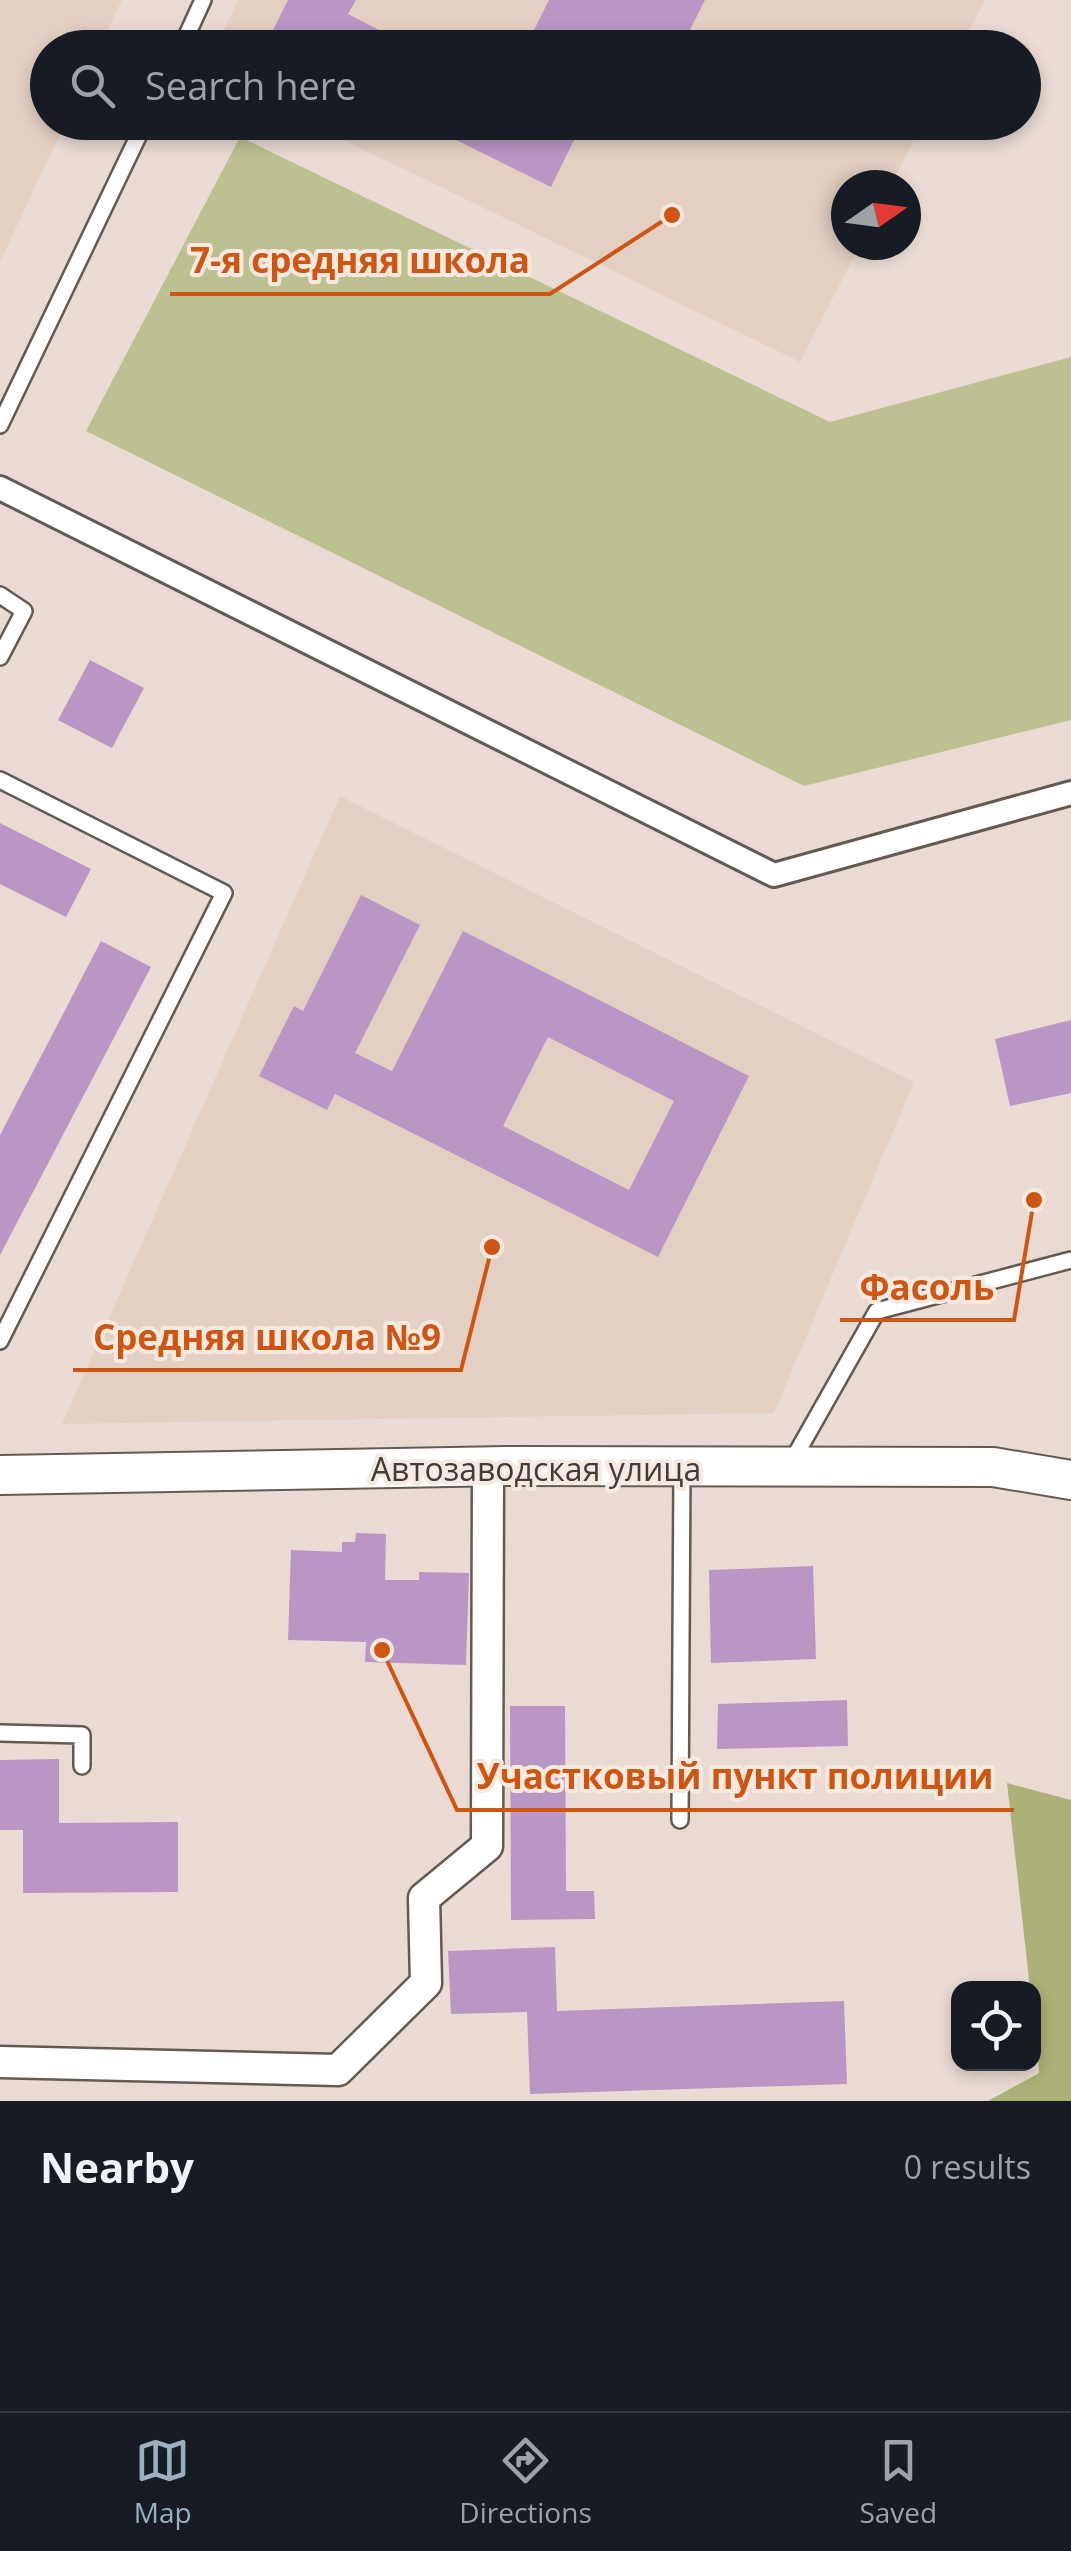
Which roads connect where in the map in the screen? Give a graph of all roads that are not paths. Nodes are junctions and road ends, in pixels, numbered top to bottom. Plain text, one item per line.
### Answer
1 (203, 0) edge
2 (189, 30) edge
3 (136, 140) edge
4 (0, 425) edge
5 (0, 488) edge
6 (0, 594) edge
7 (0, 657) edge
8 (0, 780) edge
9 (1071, 793) edge
10 (1071, 1260) edge
11 (0, 1341) edge
12 (488, 1466) junction
13 (682, 1466) junction
14 (789, 1466) junction
15 (0, 1475) edge
16 (1071, 1480) edge
17 (0, 1733) edge
18 (82, 1766) dead end
19 (680, 1820) dead end
20 (0, 2062) edge

1 - 2 lane
3 - 4 lane
5 - 9 street
6 - 7 lane
8 - 11 lane
10 - 14 lane
12 - 13 street, Автозаводская улица
12 - 15 street, Автозаводская улица
12 - 20 street
13 - 14 street, Автозаводская улица
13 - 19 lane
14 - 16 street, Автозаводская улица
17 - 18 lane

